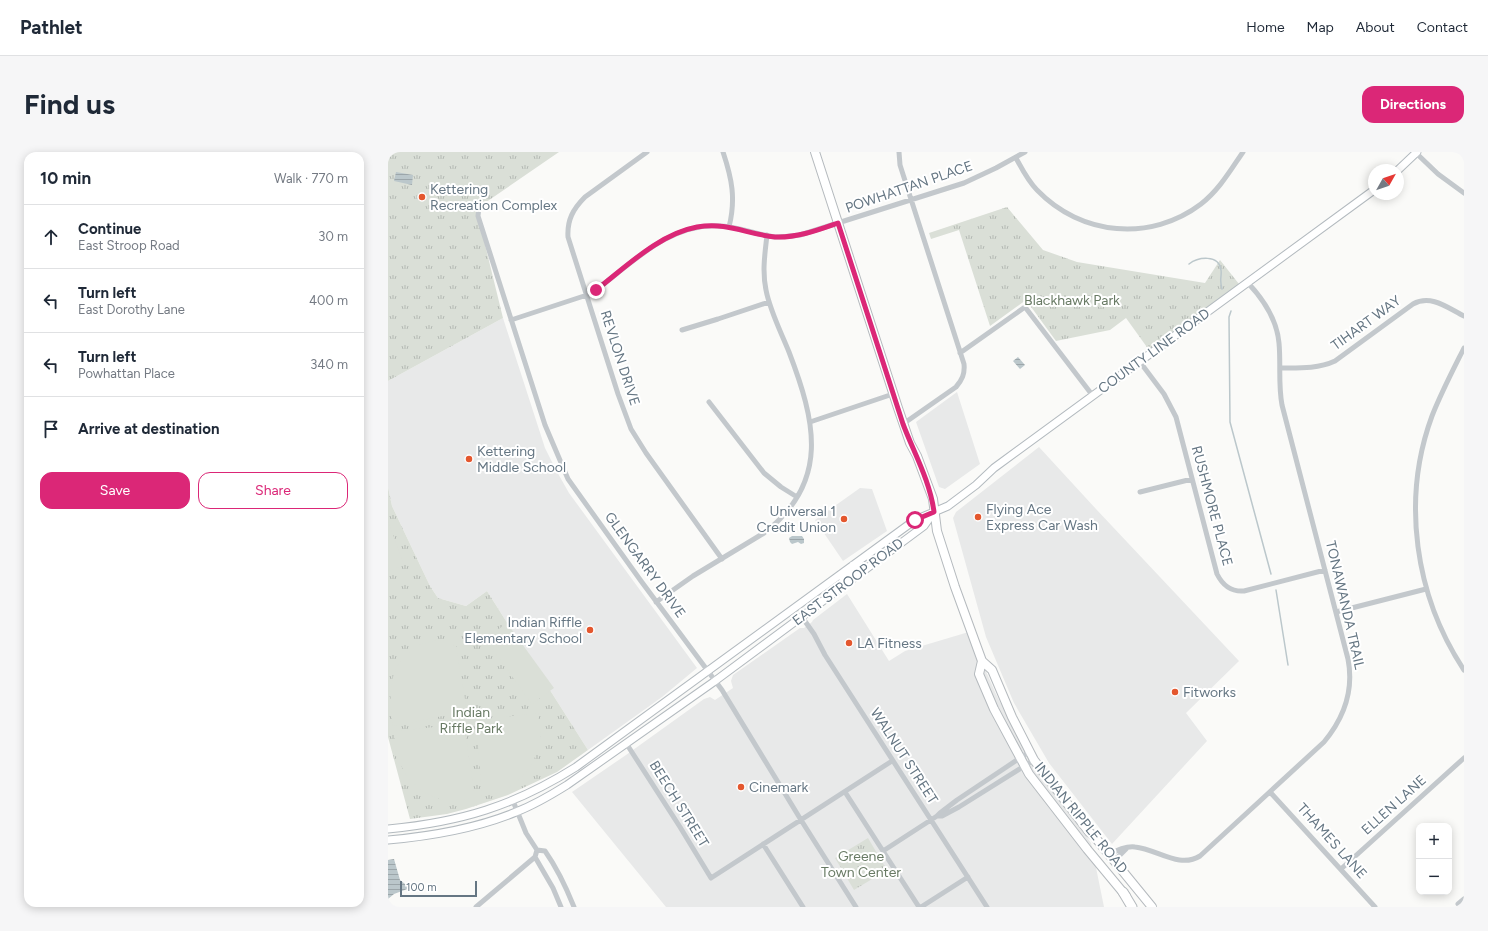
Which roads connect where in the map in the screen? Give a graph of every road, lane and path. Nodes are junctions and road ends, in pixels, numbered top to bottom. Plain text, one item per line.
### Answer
1 (647, 152) edge
2 (723, 152) edge
3 (815, 152) edge
4 (899, 152) edge
5 (1025, 152) edge
6 (1243, 152) edge
7 (1416, 152) edge
8 (1016, 158) junction
9 (1404, 164) edge
10 (1464, 193) edge
11 (1368, 194) edge
12 (911, 200) junction
13 (479, 207) dead end
14 (838, 223) junction
15 (729, 227) junction
16 (767, 235) junction
17 (1248, 282) junction
18 (587, 295) junction
19 (769, 302) junction
20 (1464, 316) edge
21 (511, 320) junction
22 (682, 330) dead end
23 (1464, 348) edge
24 (960, 353) junction
25 (1140, 362) junction
26 (1280, 368) junction
27 (894, 394) junction
28 (1093, 396) junction
29 (708, 402) dead end
30 (810, 422) junction
31 (903, 424) junction
32 (1192, 479) junction
33 (1140, 492) dead end
34 (797, 497) junction
35 (934, 512) junction
36 (722, 559) junction
37 (853, 565) junction
38 (868, 567) junction
39 (1325, 570) junction
40 (1426, 589) junction
41 (838, 590) junction
42 (656, 602) junction
43 (1336, 612) junction
44 (802, 617) junction
45 (982, 661) junction
46 (1464, 670) edge
47 (708, 671) junction
48 (715, 681) junction
49 (626, 743) junction
50 (1030, 752) junction
51 (1020, 758) junction
52 (1464, 758) edge
53 (1034, 760) junction
54 (892, 761) junction
55 (1025, 767) junction
56 (845, 792) junction
57 (1270, 792) junction
58 (513, 801) junction
59 (517, 812) junction
60 (937, 816) junction
61 (801, 820) junction
62 (931, 821) junction
63 (388, 829) edge
64 (388, 840) edge
65 (763, 844) junction
66 (1087, 849) junction
67 (537, 850) junction
68 (883, 851) junction
69 (535, 857) junction
70 (1112, 858) junction
71 (1341, 869) junction
72 (968, 877) junction
73 (1123, 892) junction
74 (1464, 899) edge
75 (1458, 904) dead end
76 (476, 907) edge
77 (561, 907) edge
78 (574, 907) edge
79 (803, 907) edge
80 (856, 907) edge
81 (920, 907) edge
82 (987, 907) edge
83 (1132, 907) edge
84 (1135, 907) edge
85 (1152, 907) edge
86 (1375, 907) edge

1 - 18 street, REVLON DRIVE
2 - 15 street
3 - 14 main road, INDIAN RIPPLE ROAD
4 - 12 street
5 - 8 street, POWHATTAN PLACE
6 - 8 street
7 - 9 main road
7 - 10 street
8 - 12 street, POWHATTAN PLACE
11 - 17 main road, COUNTY LINE ROAD
12 - 14 street, POWHATTAN PLACE
12 - 24 street
13 - 21 street, GLENGARRY DRIVE
14 - 16 street, POWHATTAN PLACE
14 - 27 main road, INDIAN RIPPLE ROAD
15 - 16 street, POWHATTAN PLACE
15 - 18 street, POWHATTAN PLACE
16 - 19 street
17 - 25 main road, COUNTY LINE ROAD
17 - 26 street, TONAWANDA TRAIL
18 - 21 street, POWHATTAN PLACE
18 - 36 street, REVLON DRIVE
19 - 22 street
19 - 30 street
20 - 26 street, TIHART WAY
21 - 42 street, GLENGARRY DRIVE
23 - 40 street
24 - 28 street
24 - 31 street
25 - 28 main road, COUNTY LINE ROAD
25 - 32 street, RUSHMORE PLACE
26 - 39 street, TONAWANDA TRAIL
27 - 30 street
27 - 31 main road, INDIAN RIPPLE ROAD
28 - 35 main road, COUNTY LINE ROAD
29 - 34 street
30 - 34 street
31 - 35 main road, INDIAN RIPPLE ROAD
32 - 33 street
32 - 39 street, RUSHMORE PLACE
34 - 36 street
35 - 37 main road, EAST STROOP ROAD
35 - 38 main road, EAST STROOP ROAD
35 - 45 main road, INDIAN RIPPLE ROAD
36 - 42 street
37 - 38 main road
37 - 41 main road
37 - 47 main road, EAST STROOP ROAD
38 - 41 main road, EAST STROOP ROAD
39 - 43 street, TONAWANDA TRAIL
40 - 43 street
40 - 46 street
41 - 44 main road, EAST STROOP ROAD
42 - 47 street, GLENGARRY DRIVE
43 - 57 street, TONAWANDA TRAIL
44 - 48 main road, EAST STROOP ROAD
44 - 54 street, WALNUT STREET
45 - 50 main road, INDIAN RIPPLE ROAD
45 - 51 main road, INDIAN RIPPLE ROAD
47 - 48 street, GLENGARRY DRIVE
47 - 58 main road, EAST STROOP ROAD
48 - 49 main road, EAST STROOP ROAD
48 - 61 street, GLENGARRY DRIVE
49 - 59 main road, EAST STROOP ROAD
49 - 65 street, BEECH STREET
50 - 51 street
50 - 53 main road, INDIAN RIPPLE ROAD
51 - 55 main road, INDIAN RIPPLE ROAD
51 - 60 street
52 - 71 street, ELLEN LANE
53 - 55 street
53 - 70 main road, INDIAN RIPPLE ROAD
54 - 56 street
54 - 62 street, WALNUT STREET
55 - 60 street
55 - 66 main road, INDIAN RIPPLE ROAD
56 - 61 street
56 - 68 street
57 - 70 street, TONAWANDA TRAIL
57 - 71 street, THAMES LANE
58 - 59 street
58 - 63 main road, EAST STROOP ROAD
59 - 64 main road, EAST STROOP ROAD
59 - 67 street
60 - 62 street
61 - 65 street
61 - 80 street, GLENGARRY DRIVE
62 - 68 street
62 - 72 street, WALNUT STREET
65 - 79 street
66 - 70 main road
66 - 73 main road, INDIAN RIPPLE ROAD
67 - 69 street
67 - 78 street
68 - 81 street
69 - 76 street
69 - 77 street
70 - 85 main road, INDIAN RIPPLE ROAD
71 - 86 street, THAMES LANE
72 - 81 street
72 - 82 street, WALNUT STREET
73 - 83 highway
73 - 84 main road, INDIAN RIPPLE ROAD
74 - 75 street

